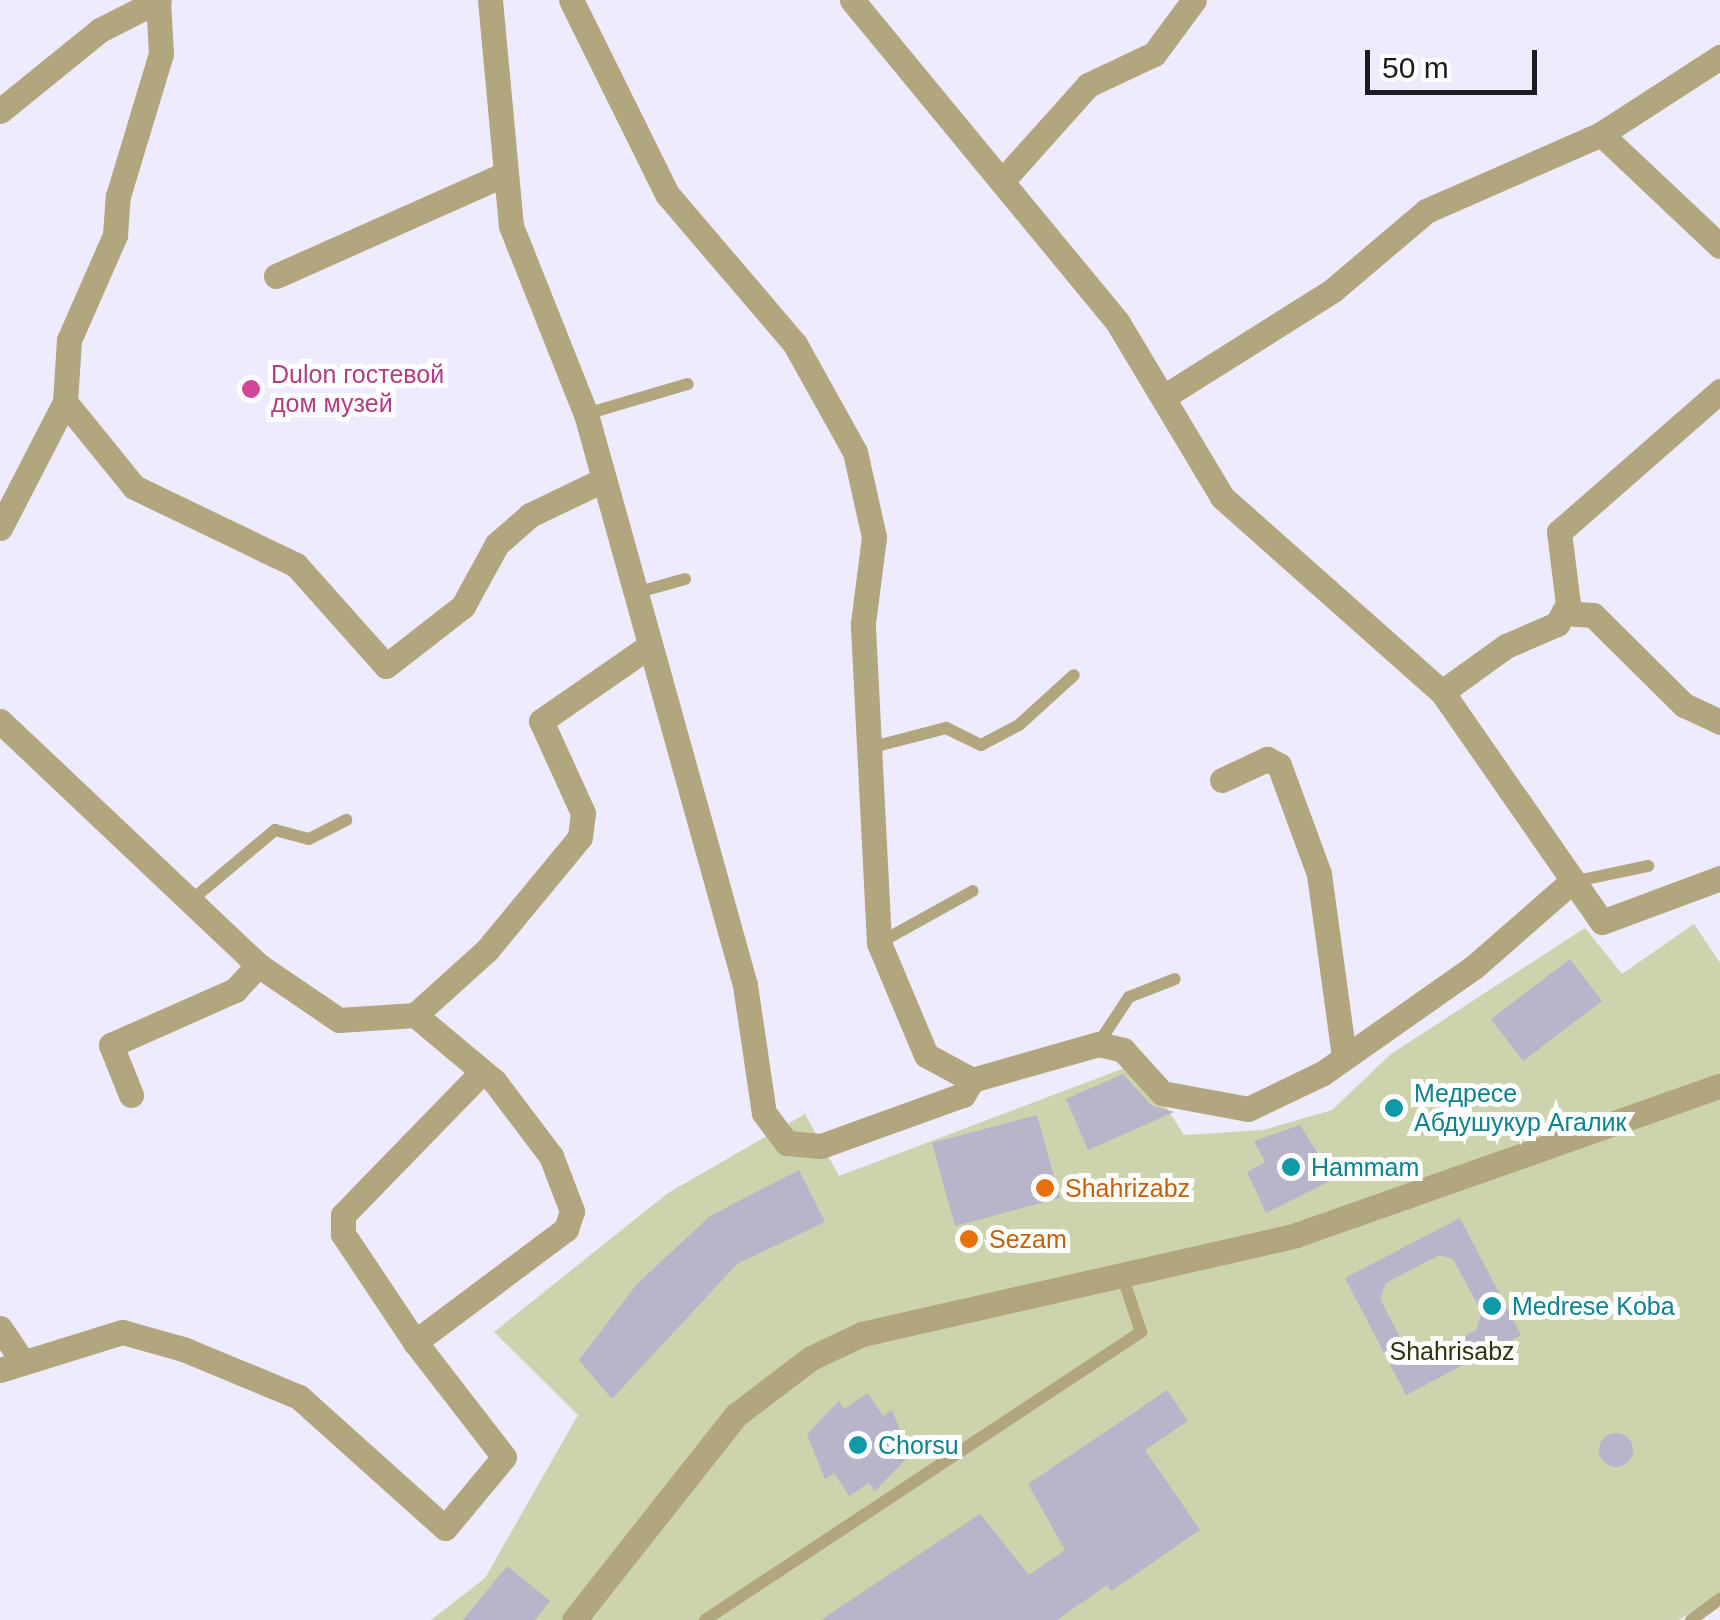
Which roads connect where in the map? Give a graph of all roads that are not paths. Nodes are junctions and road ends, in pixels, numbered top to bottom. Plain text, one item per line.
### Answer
1 (158, 0) edge
2 (490, 0) edge
3 (571, 0) edge
4 (852, 0) edge
5 (1194, 0) edge
6 (1720, 57) edge
7 (0, 110) edge
8 (1601, 134) junction
9 (503, 176) junction
10 (1002, 181) junction
11 (1720, 246) edge
12 (276, 276) dead end
13 (688, 384) dead end
14 (1720, 391) edge
15 (1165, 396) junction
16 (65, 402) junction
17 (586, 414) junction
18 (601, 481) junction
19 (0, 528) edge
20 (686, 579) dead end
21 (630, 594) junction
22 (1563, 613) junction
23 (645, 649) junction
24 (1074, 675) dead end
25 (1442, 692) junction
26 (0, 721) edge
27 (1720, 722) edge
28 (866, 749) junction
29 (1222, 780) dead end
30 (346, 820) dead end
31 (1648, 866) dead end
32 (1720, 878) edge
33 (1571, 882) junction
34 (973, 890) dead end
35 (186, 905) junction
36 (879, 944) junction
37 (258, 965) junction
38 (1175, 979) dead end
39 (415, 1015) junction
40 (1098, 1044) junction
41 (1344, 1057) junction
42 (482, 1072) junction
43 (972, 1080) junction
44 (1720, 1086) edge
45 (131, 1096) dead end
46 (1122, 1276) junction
47 (0, 1328) edge
48 (414, 1342) junction
49 (11, 1366) edge
50 (1720, 1599) edge
51 (574, 1620) edge
52 (705, 1620) edge
53 (1691, 1620) edge

1 - 7 street
1 - 16 street
2 - 9 street
3 - 28 street
4 - 10 street
5 - 10 street
6 - 8 street
8 - 11 street
8 - 15 street
9 - 12 street
9 - 17 street
10 - 15 street
13 - 17 lane
14 - 22 street
15 - 25 street
16 - 18 street
16 - 19 street
17 - 18 street
18 - 21 street
20 - 21 lane
21 - 23 street
22 - 25 street
22 - 27 street
23 - 39 street
23 - 43 street
24 - 28 lane
25 - 33 street
26 - 35 street
28 - 36 street
29 - 41 street
30 - 35 lane
31 - 33 lane
32 - 33 street
33 - 41 street
34 - 36 lane
35 - 37 street
36 - 43 street
37 - 39 street
37 - 45 street
38 - 40 lane
39 - 42 street
40 - 41 street
40 - 43 street
42 - 48 street
42 - 48 street
44 - 46 street
46 - 51 street
46 - 52 lane
47 - 49 street
48 - 49 street
50 - 53 lane

